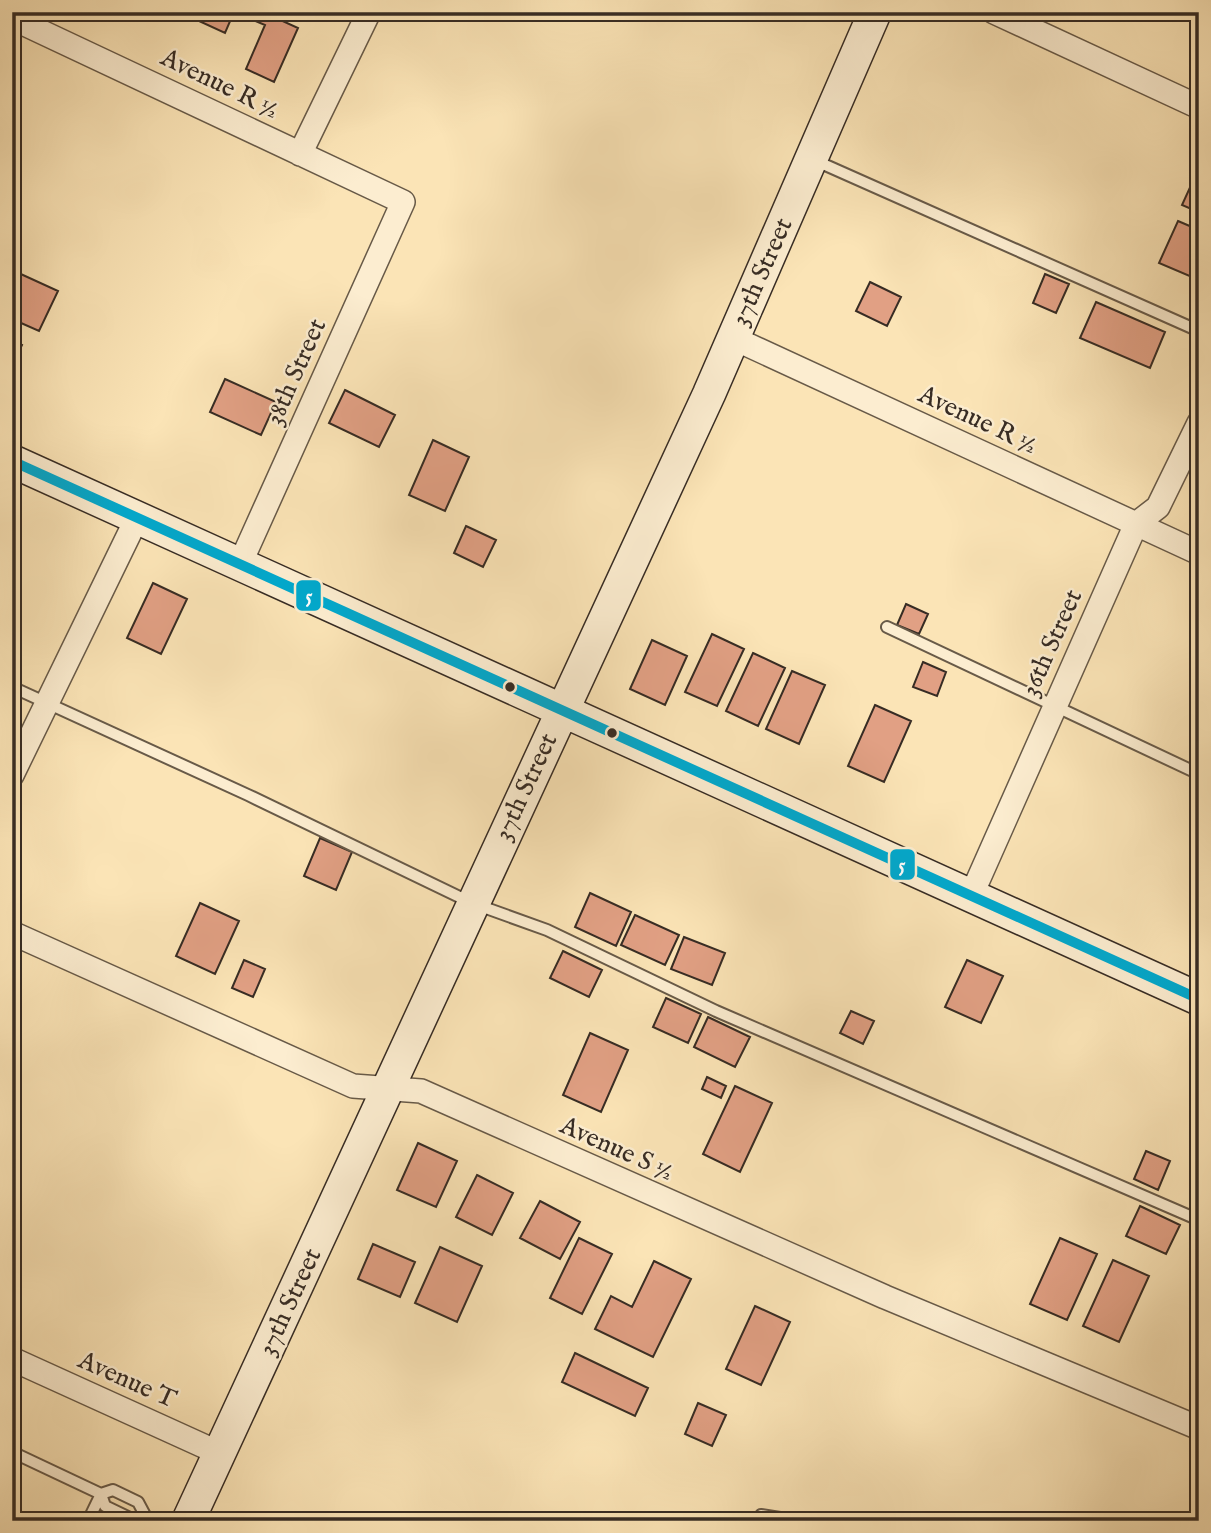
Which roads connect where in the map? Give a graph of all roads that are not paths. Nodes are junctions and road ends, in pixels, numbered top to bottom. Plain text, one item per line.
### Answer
1 (369, 12) edge
2 (875, 12) edge
3 (994, 12) edge
4 (12, 18) edge
5 (1199, 107) edge
6 (300, 154) junction
7 (811, 159) junction
8 (402, 202) joint
9 (1199, 331) edge
10 (733, 338) junction
11 (1199, 423) edge
12 (12, 461) edge
13 (137, 517) junction
14 (1136, 524) junction
15 (1199, 553) edge
16 (240, 564) junction
17 (887, 627) dead end
18 (12, 687) edge
19 (47, 703) junction
20 (1054, 705) junction
21 (561, 711) junction
22 (1199, 774) edge
23 (12, 775) edge
24 (971, 896) junction
25 (472, 903) junction
26 (12, 933) edge
27 (1199, 999) edge
28 (389, 1090) junction
29 (1199, 1220) edge
30 (12, 1359) edge
31 (1199, 1429) edge
32 (12, 1452) edge
33 (219, 1453) junction
34 (101, 1494) junction
35 (761, 1515) dead end
36 (150, 1519) edge
37 (88, 1521) edge
38 (188, 1521) edge
39 (799, 1521) edge

1 - 6 street
2 - 7 main road, 37th Street
3 - 5 street
4 - 6 street, Avenue R ½
6 - 8 street, Avenue R ½
7 - 9 lane
7 - 10 main road, 37th Street
8 - 16 street, 38th Street
10 - 14 street, Avenue R ½
10 - 21 main road, 37th Street
11 - 14 street, 36th Street
12 - 13 main road
13 - 16 main road
13 - 19 street
14 - 15 street, Avenue R ½
14 - 20 street, 36th Street
16 - 21 main road
17 - 20 lane
18 - 19 lane
19 - 23 street
19 - 25 lane
20 - 22 lane
20 - 24 street, 36th Street
21 - 24 main road
21 - 25 main road, 37th Street
24 - 27 main road
25 - 28 main road, 37th Street
25 - 29 lane
26 - 28 street, Avenue S ½
28 - 31 street, Avenue S ½
28 - 33 main road, 37th Street
30 - 33 street, Avenue T
32 - 34 lane
33 - 38 main road, 37th Street
34 - 36 lane
34 - 36 lane
34 - 37 lane
35 - 39 lane

